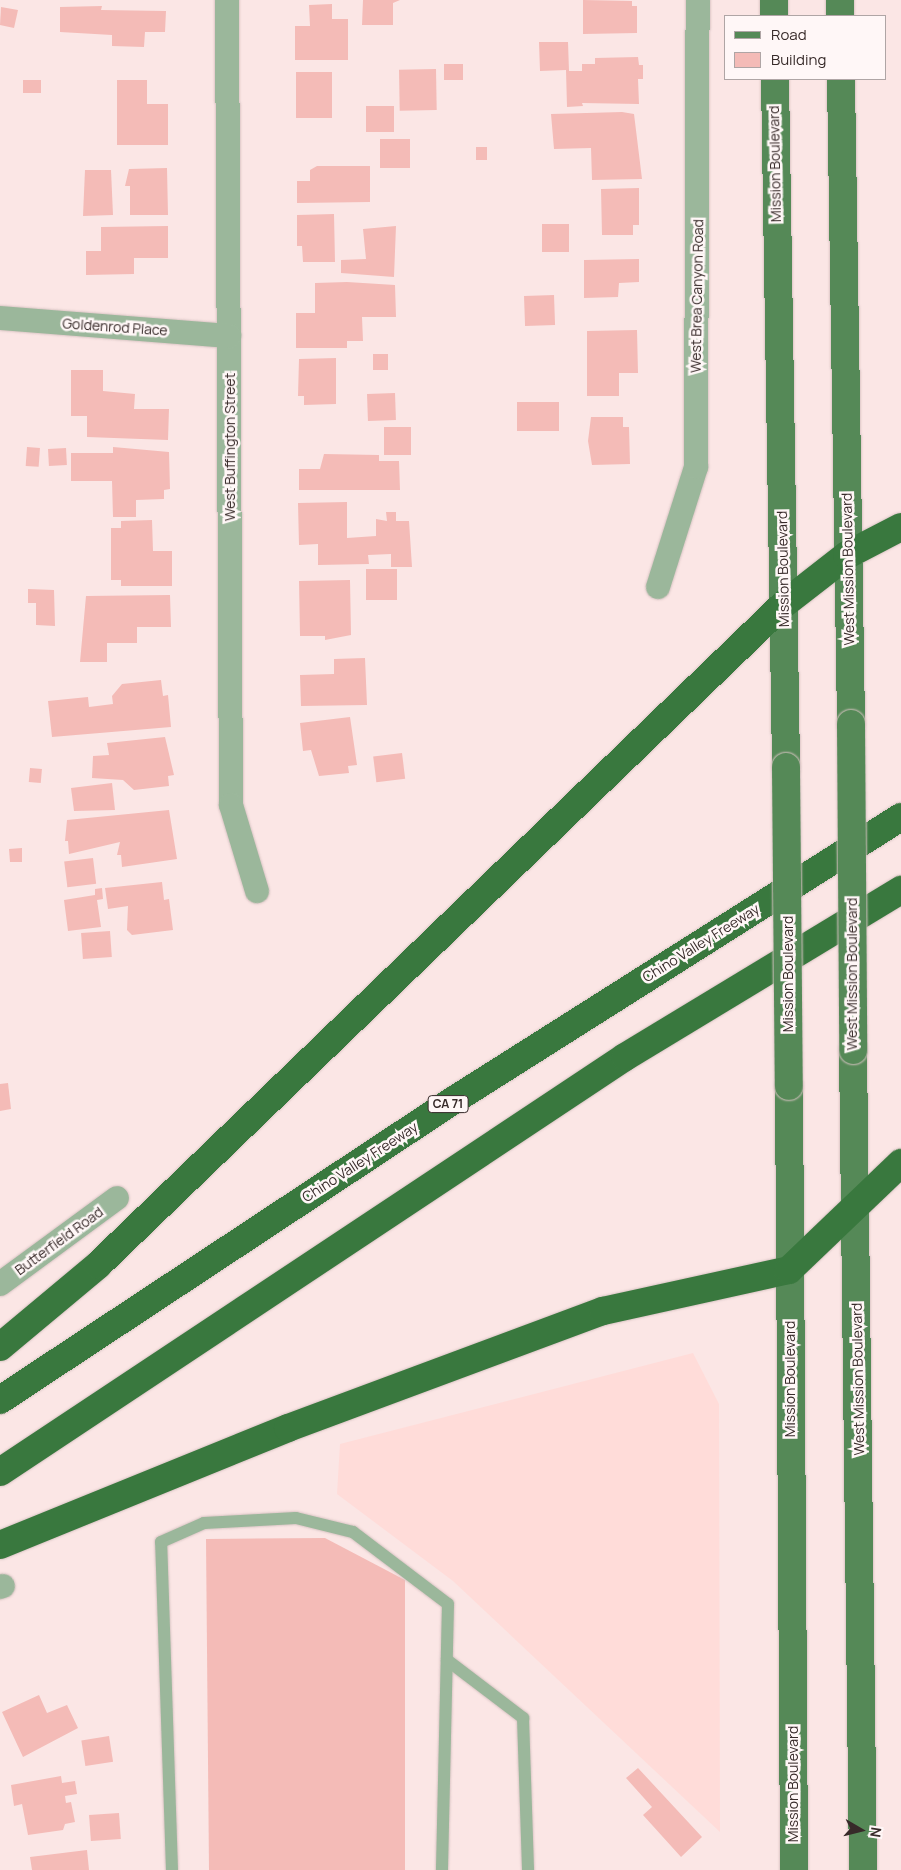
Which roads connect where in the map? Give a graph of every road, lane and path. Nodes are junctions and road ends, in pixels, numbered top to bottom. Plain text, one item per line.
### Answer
1 (227, 0) edge
2 (698, 0) edge
3 (774, 0) edge
4 (840, 0) edge
5 (774, 15) edge
6 (840, 15) edge
7 (775, 80) edge
8 (841, 80) edge
9 (0, 318) edge
10 (229, 336) junction
11 (901, 527) edge
12 (847, 555) junction
13 (658, 587) dead end
14 (784, 604) junction
15 (901, 817) edge
16 (901, 890) edge
17 (257, 891) dead end
18 (901, 1163) edge
19 (117, 1198) dead end
20 (857, 1206) junction
21 (789, 1270) junction
22 (0, 1284) edge
23 (0, 1347) edge
24 (0, 1400) edge
25 (0, 1472) edge
26 (0, 1545) edge
27 (447, 1660) junction
28 (172, 1870) edge
29 (442, 1870) edge
30 (528, 1870) edge
31 (794, 1870) edge
32 (863, 1870) edge

1 - 10 street, West Buffington Street
2 - 13 street, West Brea Canyon Road
3 - 5 main road
4 - 6 main road
7 - 14 main road, Mission Boulevard
8 - 12 main road, West Mission Boulevard
9 - 10 street, Goldenrod Place
10 - 17 street, West Buffington Street
11 - 12 highway
12 - 14 highway
12 - 20 main road, West Mission Boulevard, bridge
14 - 21 main road, Mission Boulevard, bridge
14 - 23 highway
15 - 24 highway, Chino Valley Freeway / CA 71
16 - 25 highway
18 - 20 highway
19 - 22 street, Butterfield Road
20 - 21 highway
20 - 32 main road, West Mission Boulevard
21 - 26 highway
21 - 31 main road, Mission Boulevard
27 - 28 lane
27 - 29 lane
27 - 30 lane

